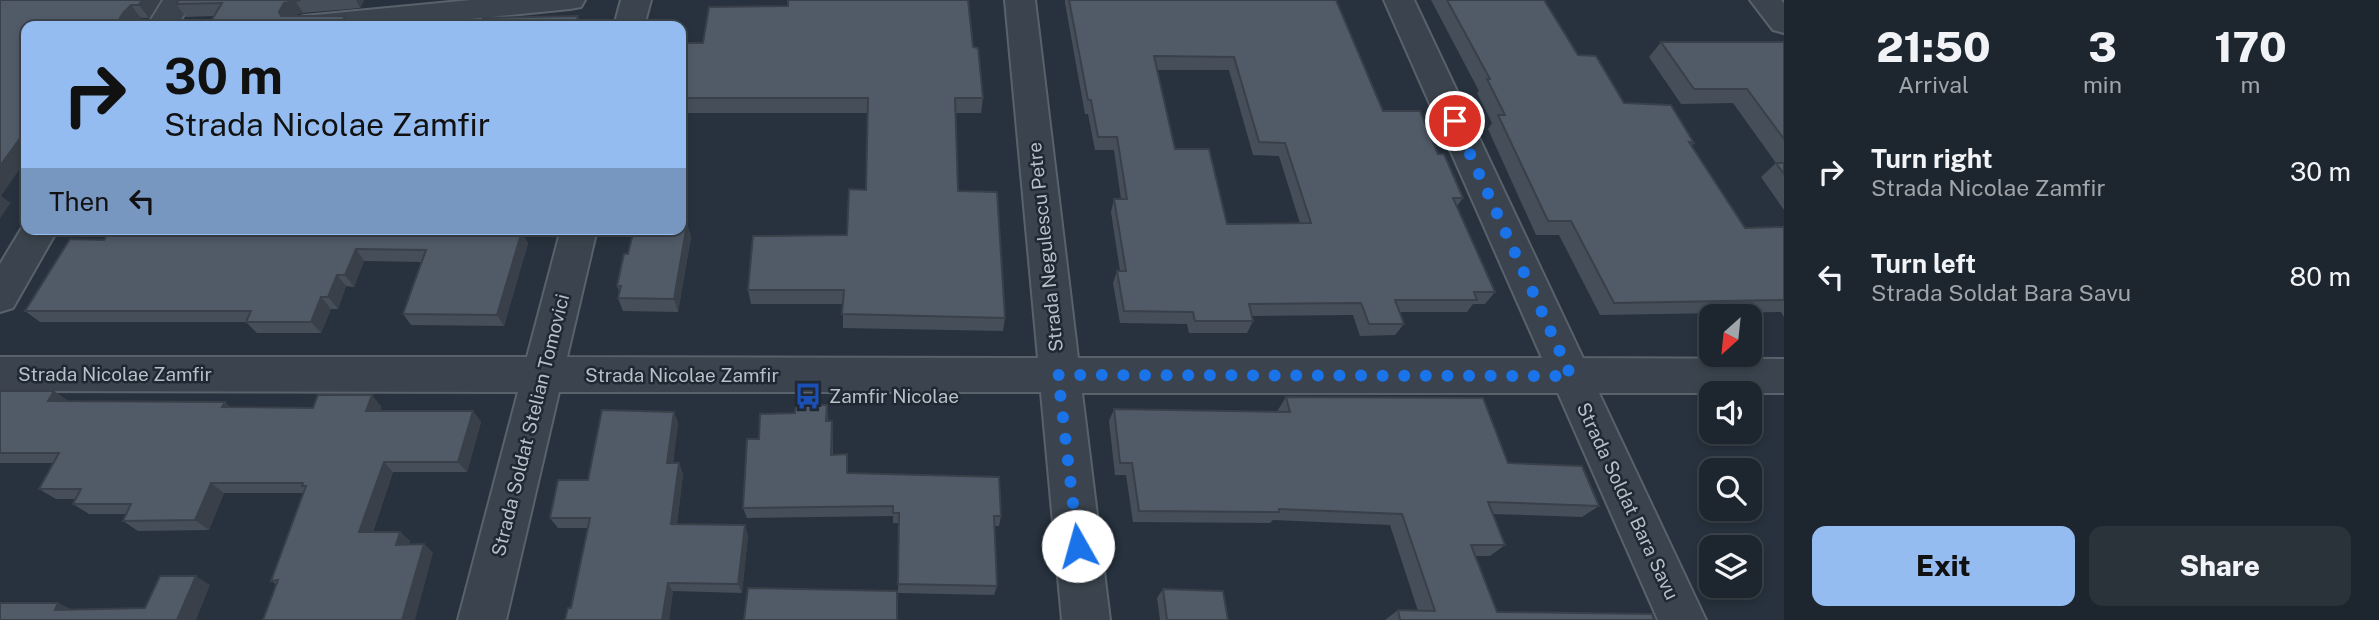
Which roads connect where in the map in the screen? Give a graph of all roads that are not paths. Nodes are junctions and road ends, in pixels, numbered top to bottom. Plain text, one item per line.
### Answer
1 (178, 0) edge
2 (570, 0) edge
3 (636, 0) edge
4 (1020, 0) edge
5 (1399, 0) edge
6 (1765, 0) edge
7 (165, 21) edge
8 (355, 21) edge
9 (630, 21) edge
10 (1784, 23) edge
11 (36, 235) edge
12 (577, 235) edge
13 (0, 297) edge
14 (0, 374) edge
15 (542, 374) junction
16 (1058, 375) junction
17 (1571, 376) junction
18 (1784, 376) edge
19 (482, 620) edge
20 (1086, 620) edge
21 (1682, 620) edge

1 - 7 street
2 - 8 street
3 - 9 street
4 - 16 street, Strada Negulescu Petre
5 - 17 street, Strada Soldat Bara Savu
6 - 10 street
11 - 13 street
12 - 15 street, Strada Soldat Stelian Tomovici
14 - 15 street, Strada Nicolae Zamfir
15 - 16 street, Strada Nicolae Zamfir
15 - 19 street, Strada Soldat Stelian Tomovici
16 - 17 street, Strada Nicolae Zamfir
16 - 20 street, Strada Negulescu Petre
17 - 18 street, Strada Nicolae Zamfir
17 - 21 street, Strada Soldat Bara Savu

